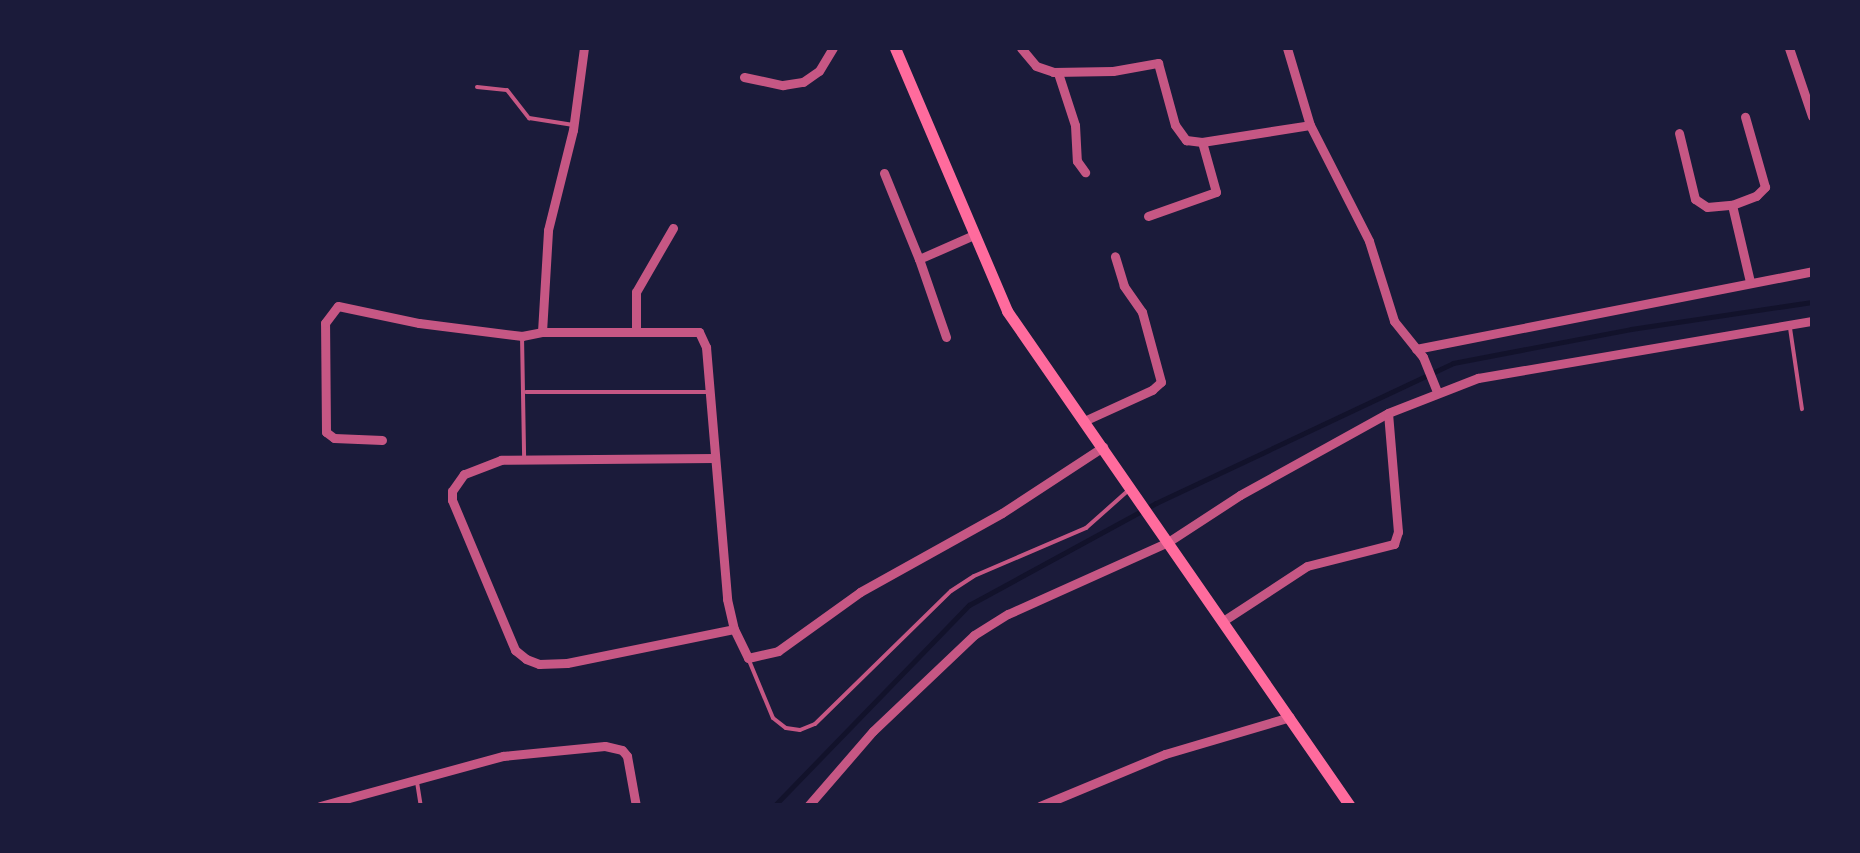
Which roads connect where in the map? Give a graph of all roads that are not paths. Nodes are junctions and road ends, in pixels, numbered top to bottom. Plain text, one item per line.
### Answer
1 (584, 48) edge
2 (834, 48) edge
3 (894, 48) edge
4 (1022, 48) edge
5 (1287, 48) edge
6 (1789, 48) edge
7 (1058, 72) junction
8 (744, 77) dead end
9 (477, 87) dead end
10 (1746, 116) dead end
11 (1812, 116) edge
12 (1310, 124) junction
13 (573, 125) junction
14 (1679, 133) dead end
15 (1202, 142) junction
16 (1085, 172) dead end
17 (884, 173) dead end
18 (1732, 205) junction
19 (1148, 216) dead end
20 (673, 228) dead end
21 (974, 235) junction
22 (1115, 256) dead end
23 (919, 259) junction
24 (1812, 271) edge
25 (1750, 282) junction
26 (1812, 320) edge
27 (1790, 323) junction
28 (636, 330) junction
29 (542, 332) junction
30 (522, 336) junction
31 (946, 336) dead end
32 (1420, 353) junction
33 (1437, 389) junction
34 (526, 392) junction
35 (710, 392) junction
36 (1802, 409) dead end
37 (1388, 413) junction
38 (1084, 421) junction
39 (382, 440) dead end
40 (1103, 447) junction
41 (715, 458) junction
42 (524, 459) junction
43 (1132, 486) junction
44 (1166, 538) junction
45 (1224, 621) junction
46 (734, 629) junction
47 (748, 658) junction
48 (1290, 717) junction
49 (416, 778) junction
50 (320, 806) edge
51 (422, 806) edge
52 (636, 806) edge
53 (808, 806) edge
54 (1040, 806) edge
55 (1350, 806) edge

1 - 13 street
2 - 8 street
3 - 21 main road
4 - 7 street
5 - 12 street
6 - 11 street
7 - 15 street
7 - 16 street
9 - 13 lane
10 - 18 street
12 - 15 street
12 - 32 street
13 - 29 street
14 - 18 street
15 - 19 street
17 - 23 street
18 - 25 street
20 - 28 street
21 - 23 street
21 - 38 main road
22 - 38 street
23 - 31 street
24 - 25 street
25 - 32 street
26 - 27 street
27 - 33 street
27 - 36 lane
28 - 29 street
28 - 35 street
29 - 30 street
30 - 34 lane
30 - 39 street
32 - 33 street
33 - 37 street
34 - 35 lane
34 - 42 lane
35 - 41 street
37 - 44 street
37 - 45 street
38 - 40 main road
40 - 43 main road
40 - 47 street
41 - 42 street
41 - 46 street
42 - 46 street
43 - 44 main road
43 - 47 lane
44 - 45 main road
44 - 53 street
45 - 48 main road
46 - 47 street
48 - 54 street
48 - 55 main road
49 - 50 street
49 - 51 lane
49 - 52 street

